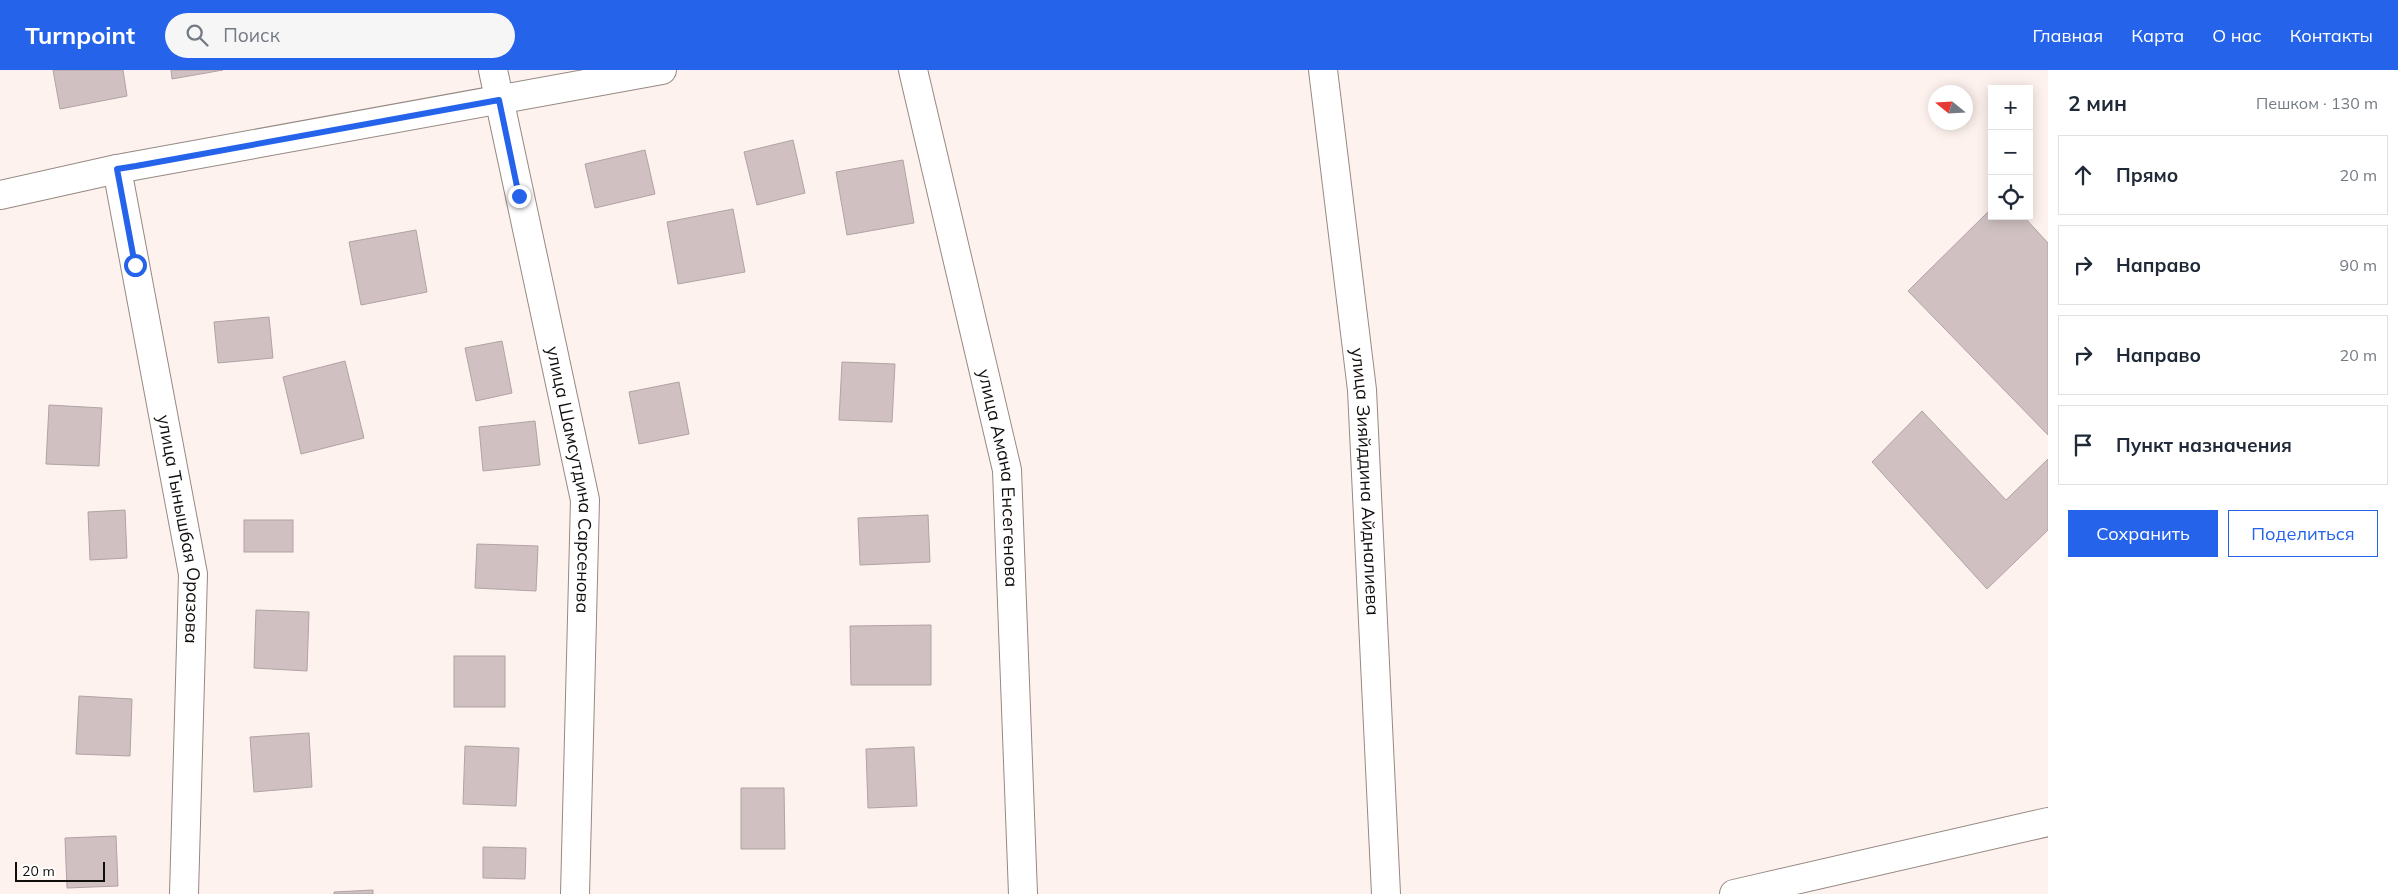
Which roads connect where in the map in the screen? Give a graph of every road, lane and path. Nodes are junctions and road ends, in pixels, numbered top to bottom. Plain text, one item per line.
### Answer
1 (493, 70) edge
2 (662, 70) edge
3 (914, 70) edge
4 (1323, 70) edge
5 (499, 100) junction
6 (117, 169) junction
7 (0, 195) edge
8 (2048, 822) edge
9 (1799, 886) edge
10 (184, 894) edge
11 (575, 894) edge
12 (1023, 894) edge
13 (1386, 894) edge
14 (1734, 894) edge

1 - 5 street, улица Шамсутдина Сарсенова
2 - 5 street
3 - 12 street, улица Амана Енсегенова
4 - 13 street, улица Зияйддина Айдналиева
5 - 6 street
5 - 11 street, улица Шамсутдина Сарсенова
6 - 7 street
6 - 10 street, улица Тынышбая Оразова
8 - 9 street
9 - 14 street

